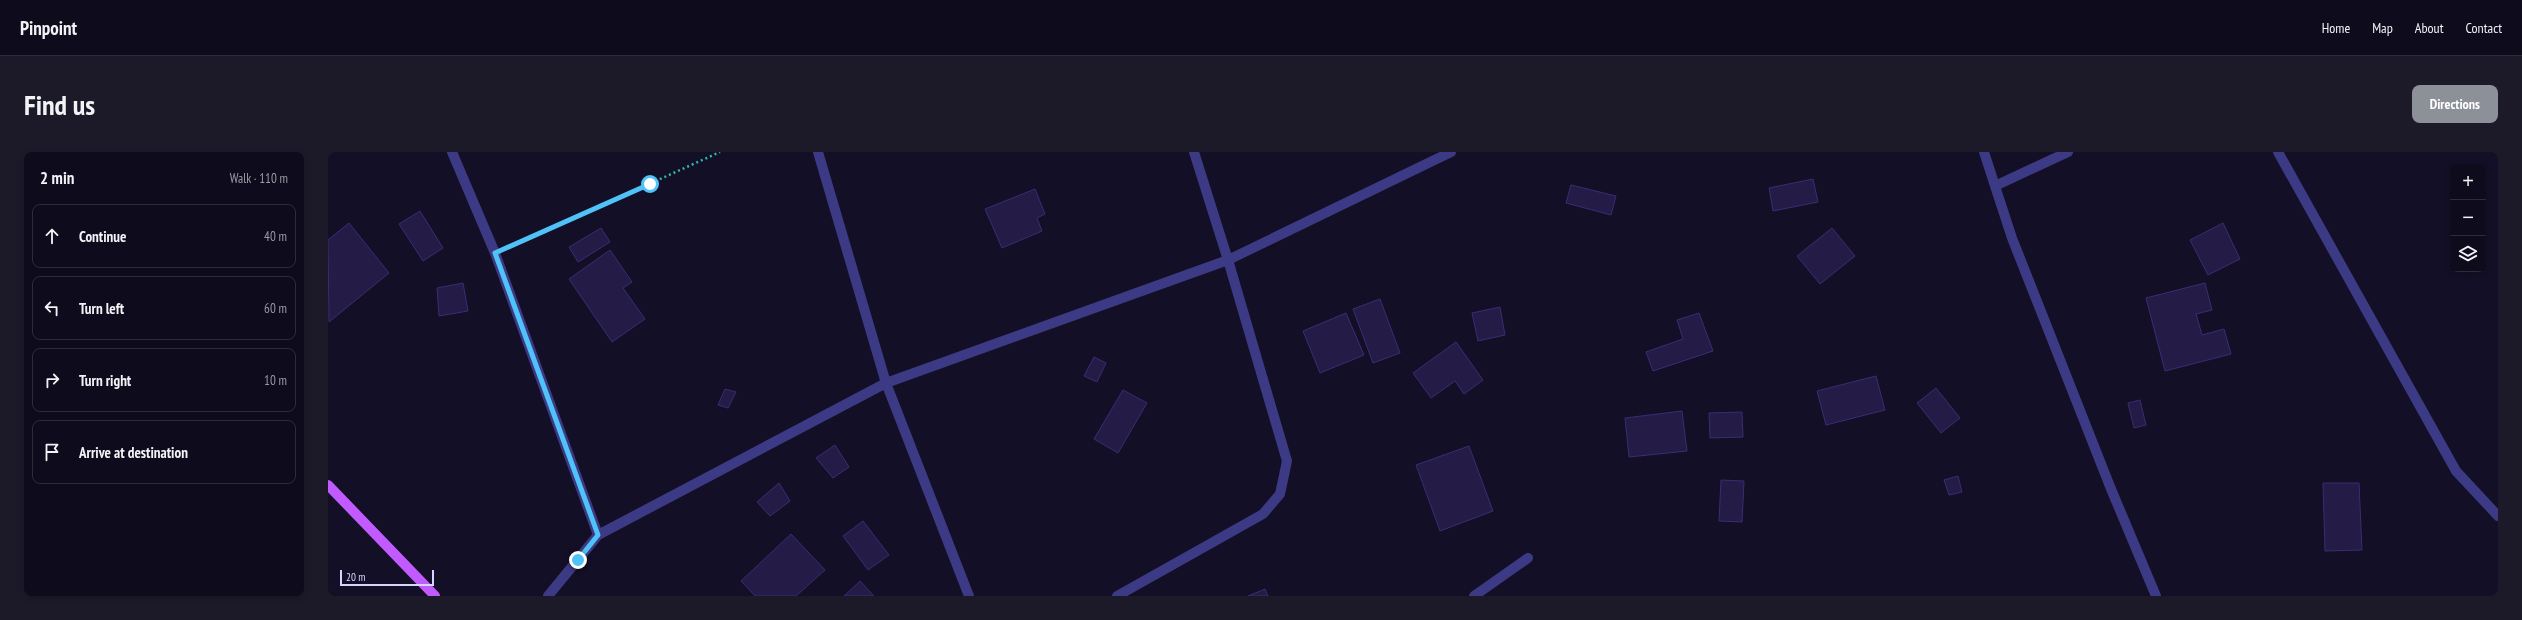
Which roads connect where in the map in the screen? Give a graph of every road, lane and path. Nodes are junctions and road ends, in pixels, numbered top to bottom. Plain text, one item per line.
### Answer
1 (452, 152) edge
2 (720, 152) edge
3 (818, 152) edge
4 (1194, 152) edge
5 (1451, 152) edge
6 (1984, 152) edge
7 (2068, 152) edge
8 (2278, 152) edge
9 (1995, 186) junction
10 (495, 253) junction
11 (1228, 260) junction
12 (886, 383) junction
13 (328, 485) edge
14 (2498, 516) edge
15 (598, 535) junction
16 (1528, 558) dead end
17 (435, 596) edge
18 (548, 596) edge
19 (969, 596) edge
20 (1117, 596) edge
21 (1474, 596) edge
22 (2156, 596) edge

1 - 10 street
2 - 10 path
3 - 12 street
4 - 11 street
5 - 11 street
6 - 9 street
7 - 9 street
8 - 14 street
9 - 22 street
10 - 15 street
11 - 12 street
11 - 20 street
12 - 15 street
12 - 19 street
13 - 17 main road
15 - 18 street
16 - 21 street

